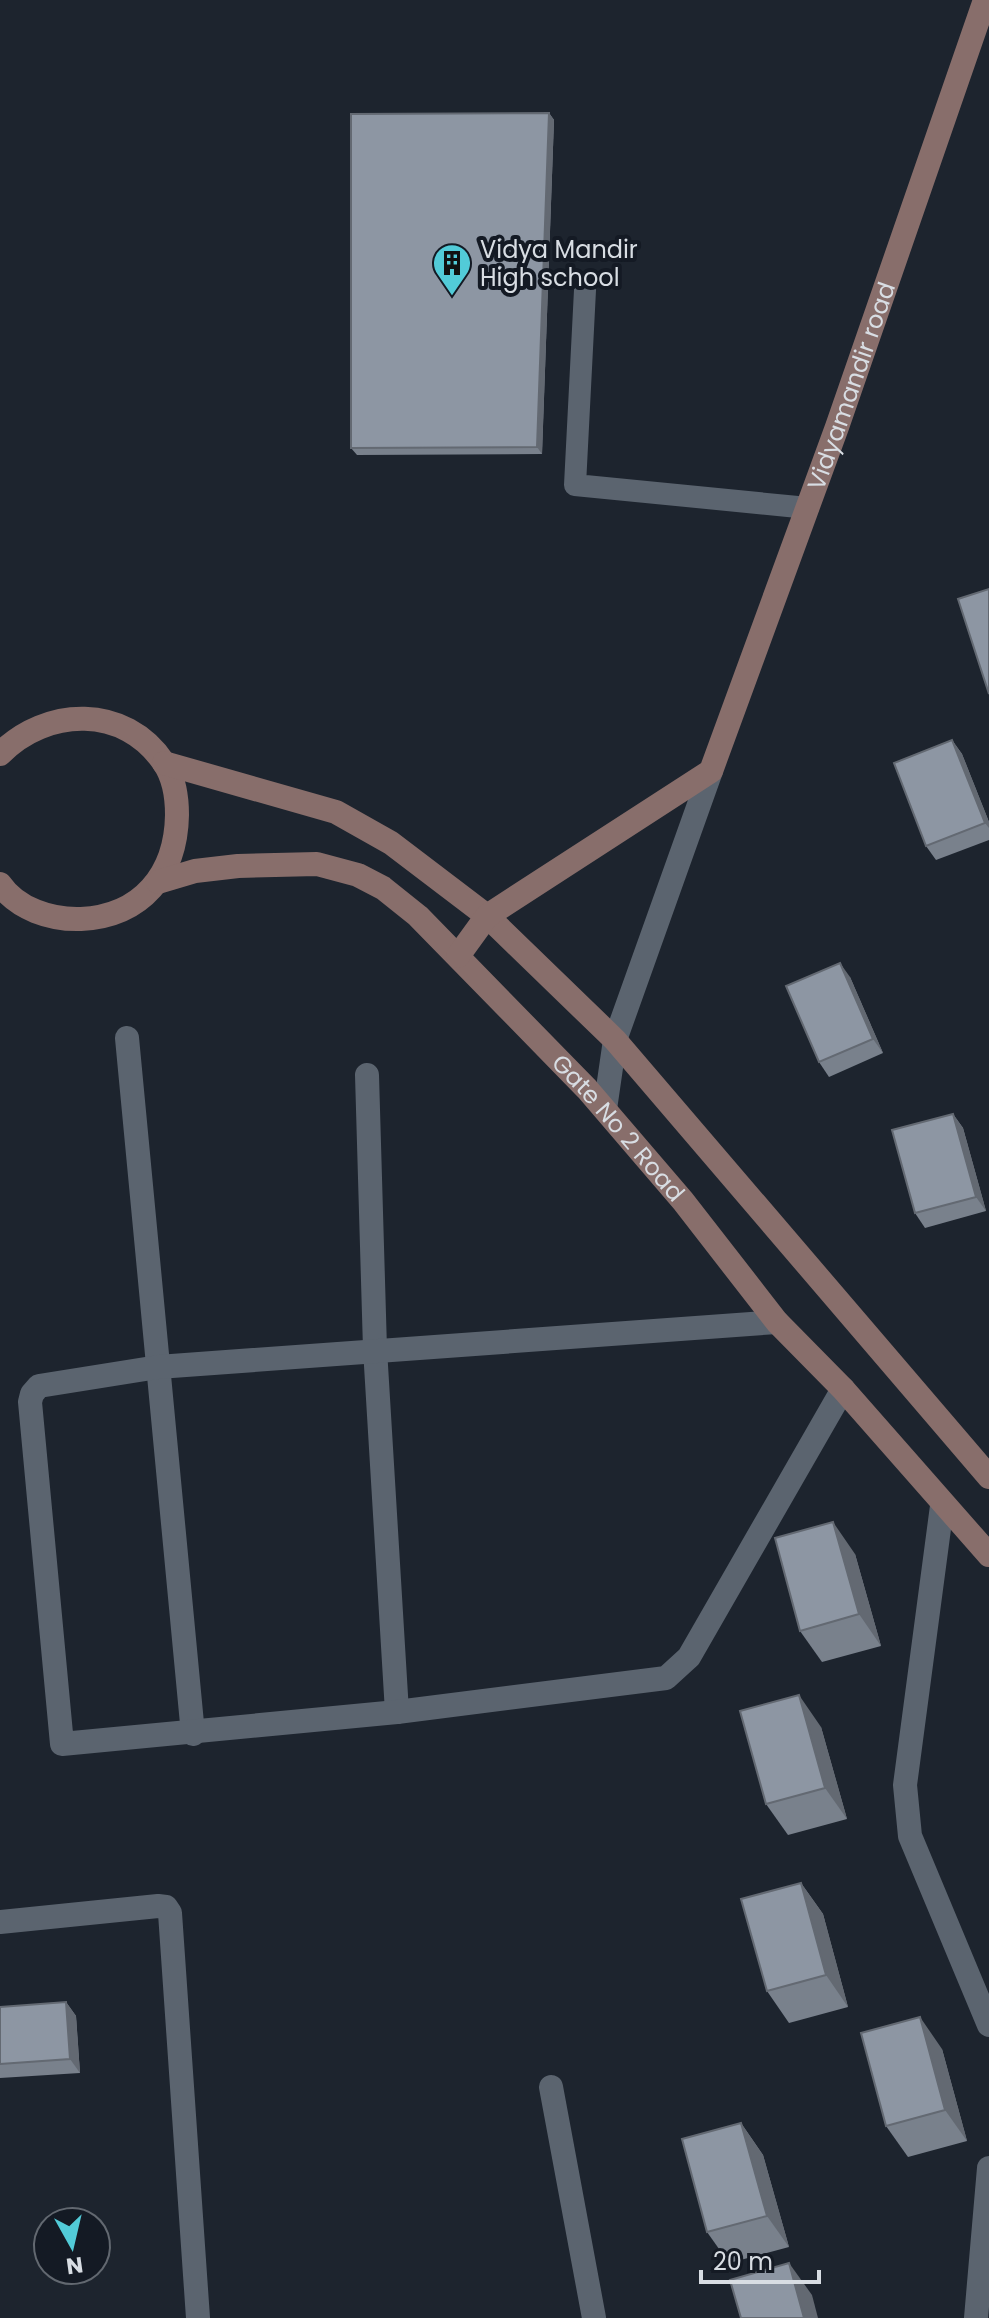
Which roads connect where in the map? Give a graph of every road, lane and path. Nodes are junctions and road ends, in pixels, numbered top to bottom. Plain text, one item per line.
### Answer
1 (985, 0) edge
2 (982, 30) edge
3 (585, 290) dead end
4 (808, 508) junction
5 (0, 754) edge
6 (164, 763) junction
7 (711, 771) junction
8 (158, 882) junction
9 (0, 884) edge
10 (487, 916) junction
11 (458, 956) junction
12 (127, 1038) dead end
13 (615, 1040) junction
14 (367, 1075) dead end
15 (605, 1109) junction
16 (777, 1322) junction
17 (375, 1349) junction
18 (158, 1367) junction
19 (843, 1389) junction
20 (989, 1477) edge
21 (942, 1506) junction
22 (989, 1555) edge
23 (397, 1712) junction
24 (193, 1734) junction
25 (0, 1922) edge
26 (989, 2025) edge
27 (551, 2087) dead end
28 (989, 2168) edge
29 (198, 2318) edge
30 (594, 2318) edge
31 (976, 2318) edge

1 - 2 street, Vidyamandir road
2 - 4 street, Vidyamandir road
3 - 4 lane
4 - 7 street, Vidyamandir road
5 - 6 street
6 - 8 street
6 - 10 street
7 - 10 street
7 - 13 street
8 - 9 street
8 - 11 street, Gate No 2 Road
10 - 11 street
10 - 13 street
11 - 15 street, Gate No 2 Road
12 - 18 street
13 - 15 street
13 - 20 street
14 - 17 street
15 - 16 street, Gate No 2 Road
16 - 17 street
16 - 19 street, Gate No 2 Road
17 - 18 street
17 - 23 street
18 - 24 street
18 - 24 street
19 - 21 street, Gate No 2 Road
19 - 23 street
21 - 22 street, Gate No 2 Road
21 - 26 street
23 - 24 street
25 - 29 street
27 - 30 street
28 - 31 street

